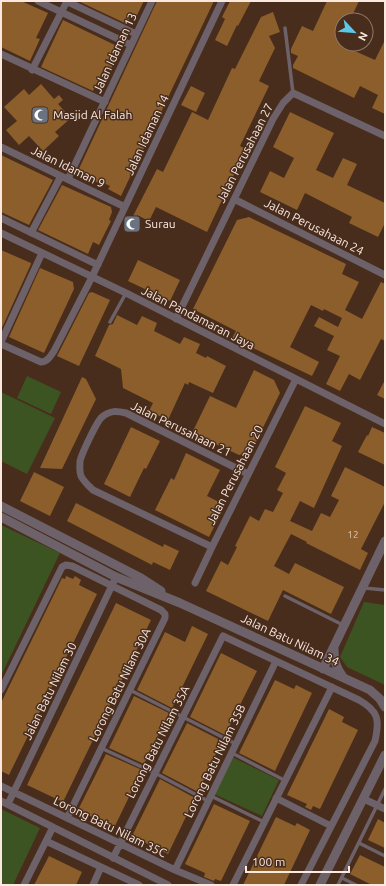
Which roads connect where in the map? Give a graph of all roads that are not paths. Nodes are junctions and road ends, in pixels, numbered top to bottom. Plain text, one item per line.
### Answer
1 (38, 1) edge
2 (66, 1) edge
3 (152, 1) edge
4 (222, 1) edge
5 (61, 12) junction
6 (284, 28) dead end
7 (136, 34) junction
8 (131, 45) junction
9 (1, 54) edge
10 (32, 70) junction
11 (293, 93) junction
12 (105, 102) junction
13 (385, 136) edge
14 (1, 147) edge
15 (64, 178) junction
16 (234, 199) junction
17 (125, 207) junction
18 (1, 218) edge
19 (1, 233) edge
20 (31, 233) junction
21 (42, 253) junction
22 (98, 265) junction
23 (385, 275) edge
24 (92, 277) junction
25 (126, 293) junction
26 (176, 319) junction
27 (110, 322) dead end
28 (1, 343) edge
29 (296, 379) junction
30 (385, 424) edge
31 (248, 474) junction
32 (1, 506) edge
33 (1, 517) edge
34 (385, 541) edge
35 (212, 547) junction
36 (90, 552) junction
37 (116, 577) junction
38 (141, 578) junction
39 (195, 582) dead end
40 (112, 587) junction
41 (362, 587) junction
42 (385, 590) edge
43 (285, 596) dead end
44 (180, 603) junction
45 (344, 625) junction
46 (335, 644) junction
47 (304, 659) junction
48 (276, 661) junction
49 (323, 668) junction
50 (344, 678) junction
51 (332, 687) junction
52 (1, 690) edge
53 (130, 690) junction
54 (385, 707) edge
55 (183, 716) junction
56 (236, 744) junction
57 (101, 748) junction
58 (231, 753) junction
59 (385, 756) edge
60 (155, 773) junction
61 (284, 780) junction
62 (1, 786) edge
63 (385, 789) edge
64 (14, 792) junction
65 (209, 798) junction
66 (276, 798) junction
67 (364, 799) junction
68 (1, 801) edge
69 (8, 804) junction
70 (377, 805) junction
71 (385, 809) edge
72 (67, 818) junction
73 (264, 822) junction
74 (331, 826) junction
75 (53, 827) junction
76 (46, 841) junction
77 (359, 843) junction
78 (119, 844) junction
79 (385, 856) edge
80 (113, 858) junction
81 (101, 867) junction
82 (175, 870) junction
83 (342, 878) junction
84 (24, 885) edge
85 (93, 885) edge
86 (139, 885) edge
87 (166, 885) edge
88 (211, 885) edge
89 (233, 885) edge
90 (301, 885) edge
91 (320, 885) edge
92 (338, 885) edge
93 (356, 885) edge

1 - 5 street
2 - 5 street
2 - 7 street
3 - 7 street, Jalan Idaman 13
4 - 17 street, Jalan Idaman 14
5 - 8 street
5 - 10 street
6 - 11 lane
7 - 8 street, Jalan Idaman 13
8 - 12 street, Jalan Idaman 13
9 - 10 street
10 - 12 street
11 - 13 street
11 - 16 street, Jalan Perusahaan 27
12 - 15 street, Jalan Idaman 13
14 - 15 street, Jalan Idaman 9
15 - 17 street, Jalan Idaman 9
15 - 20 street, Jalan Idaman 13
16 - 23 street, Jalan Perusahaan 24
16 - 26 street, Jalan Perusahaan 27
17 - 22 street, Jalan Idaman 14
18 - 20 street
19 - 21 street, Jalan Pandamaran Jaya
20 - 22 street
21 - 24 street, Jalan Pandamaran Jaya
21 - 28 street
22 - 24 street, Jalan Idaman 14
24 - 25 street, Jalan Pandamaran Jaya
24 - 28 street, Jalan Idaman 14
25 - 26 street, Jalan Pandamaran Jaya
25 - 27 lane
26 - 29 street, Jalan Pandamaran Jaya
29 - 30 street, Jalan Pandamaran Jaya
29 - 31 street, Jalan Perusahaan 20
31 - 35 street, Jalan Perusahaan 20
31 - 35 street, Jalan Perusahaan 21
32 - 36 street, Jalan Batu Nilam 34
33 - 37 street, Jalan Batu Nilam 34
34 - 41 street
35 - 39 street, Jalan Perusahaan 20
36 - 37 street
36 - 38 street, Jalan Batu Nilam 34
37 - 38 street
37 - 40 street, Jalan Batu Nilam 30
37 - 44 street, Jalan Batu Nilam 34
38 - 44 street, Jalan Batu Nilam 34
40 - 52 street
40 - 53 street, Lorong Batu Nilam 30A
40 - 64 street, Jalan Batu Nilam 30
41 - 42 lane
41 - 45 street
43 - 45 lane
44 - 47 street, Jalan Batu Nilam 34
45 - 46 street
46 - 47 street
46 - 49 street
46 - 50 street
47 - 49 street, Jalan Batu Nilam 34
48 - 51 street
48 - 55 street, Lorong Batu Nilam 35A
48 - 56 street, Lorong Batu Nilam 35B
49 - 50 street, Jalan Batu Nilam 34
50 - 54 street, Jalan Batu Nilam 34
51 - 61 street
51 - 74 street
53 - 55 lane
53 - 57 street, Lorong Batu Nilam 30A
55 - 56 lane
55 - 60 street, Lorong Batu Nilam 35A
56 - 58 street, Lorong Batu Nilam 35B
57 - 60 lane
57 - 72 street, Lorong Batu Nilam 30A
58 - 61 lane
58 - 65 street, Lorong Batu Nilam 35B
59 - 67 street
60 - 65 lane
60 - 78 street, Lorong Batu Nilam 35A
61 - 66 street
62 - 64 street, Lorong Batu Nilam 35C
63 - 70 lane
64 - 69 street, Jalan Batu Nilam 30
64 - 72 street, Lorong Batu Nilam 35C
65 - 73 lane
65 - 82 street, Lorong Batu Nilam 35B
66 - 73 street
66 - 74 street
67 - 70 street
67 - 91 street
68 - 69 street
69 - 75 street
70 - 71 street
70 - 77 lane
72 - 78 street, Lorong Batu Nilam 35C
73 - 89 street
74 - 90 street
75 - 76 street
75 - 80 street
76 - 81 street
76 - 84 street
77 - 79 lane
77 - 83 lane
78 - 80 street, Lorong Batu Nilam 35A
78 - 82 street, Lorong Batu Nilam 35C
80 - 87 street
81 - 85 street
81 - 86 street
82 - 88 street, Lorong Batu Nilam 35C
83 - 92 lane
83 - 93 lane

